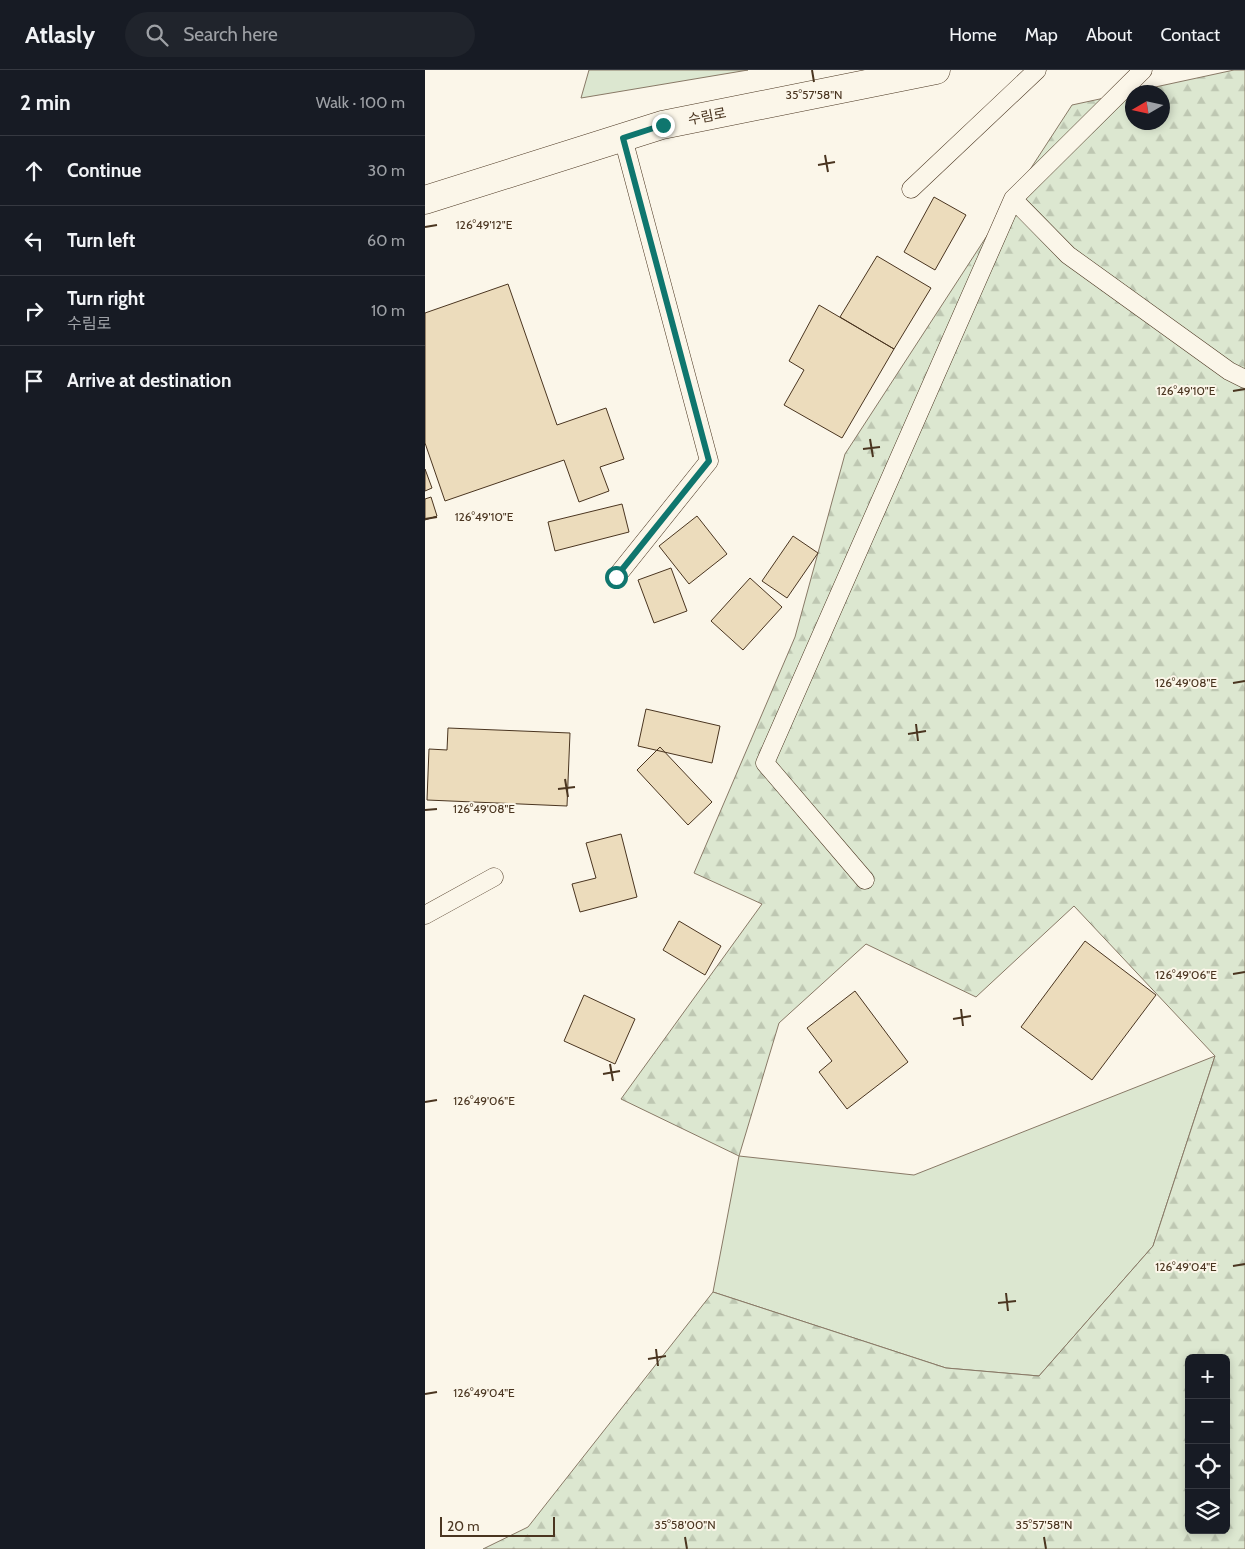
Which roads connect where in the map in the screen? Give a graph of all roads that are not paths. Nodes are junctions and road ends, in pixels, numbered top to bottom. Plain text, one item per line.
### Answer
1 (936, 70) edge
2 (1037, 70) edge
3 (1143, 70) edge
4 (623, 138) junction
5 (911, 189) dead end
6 (1013, 199) junction
7 (425, 200) edge
8 (1245, 379) edge
9 (616, 577) dead end
10 (494, 877) dead end
11 (865, 880) dead end
12 (425, 915) edge

1 - 4 main road, 수림로
2 - 5 lane
3 - 6 lane
4 - 7 main road, 수림로
4 - 9 lane
6 - 8 lane
6 - 11 lane
10 - 12 lane

